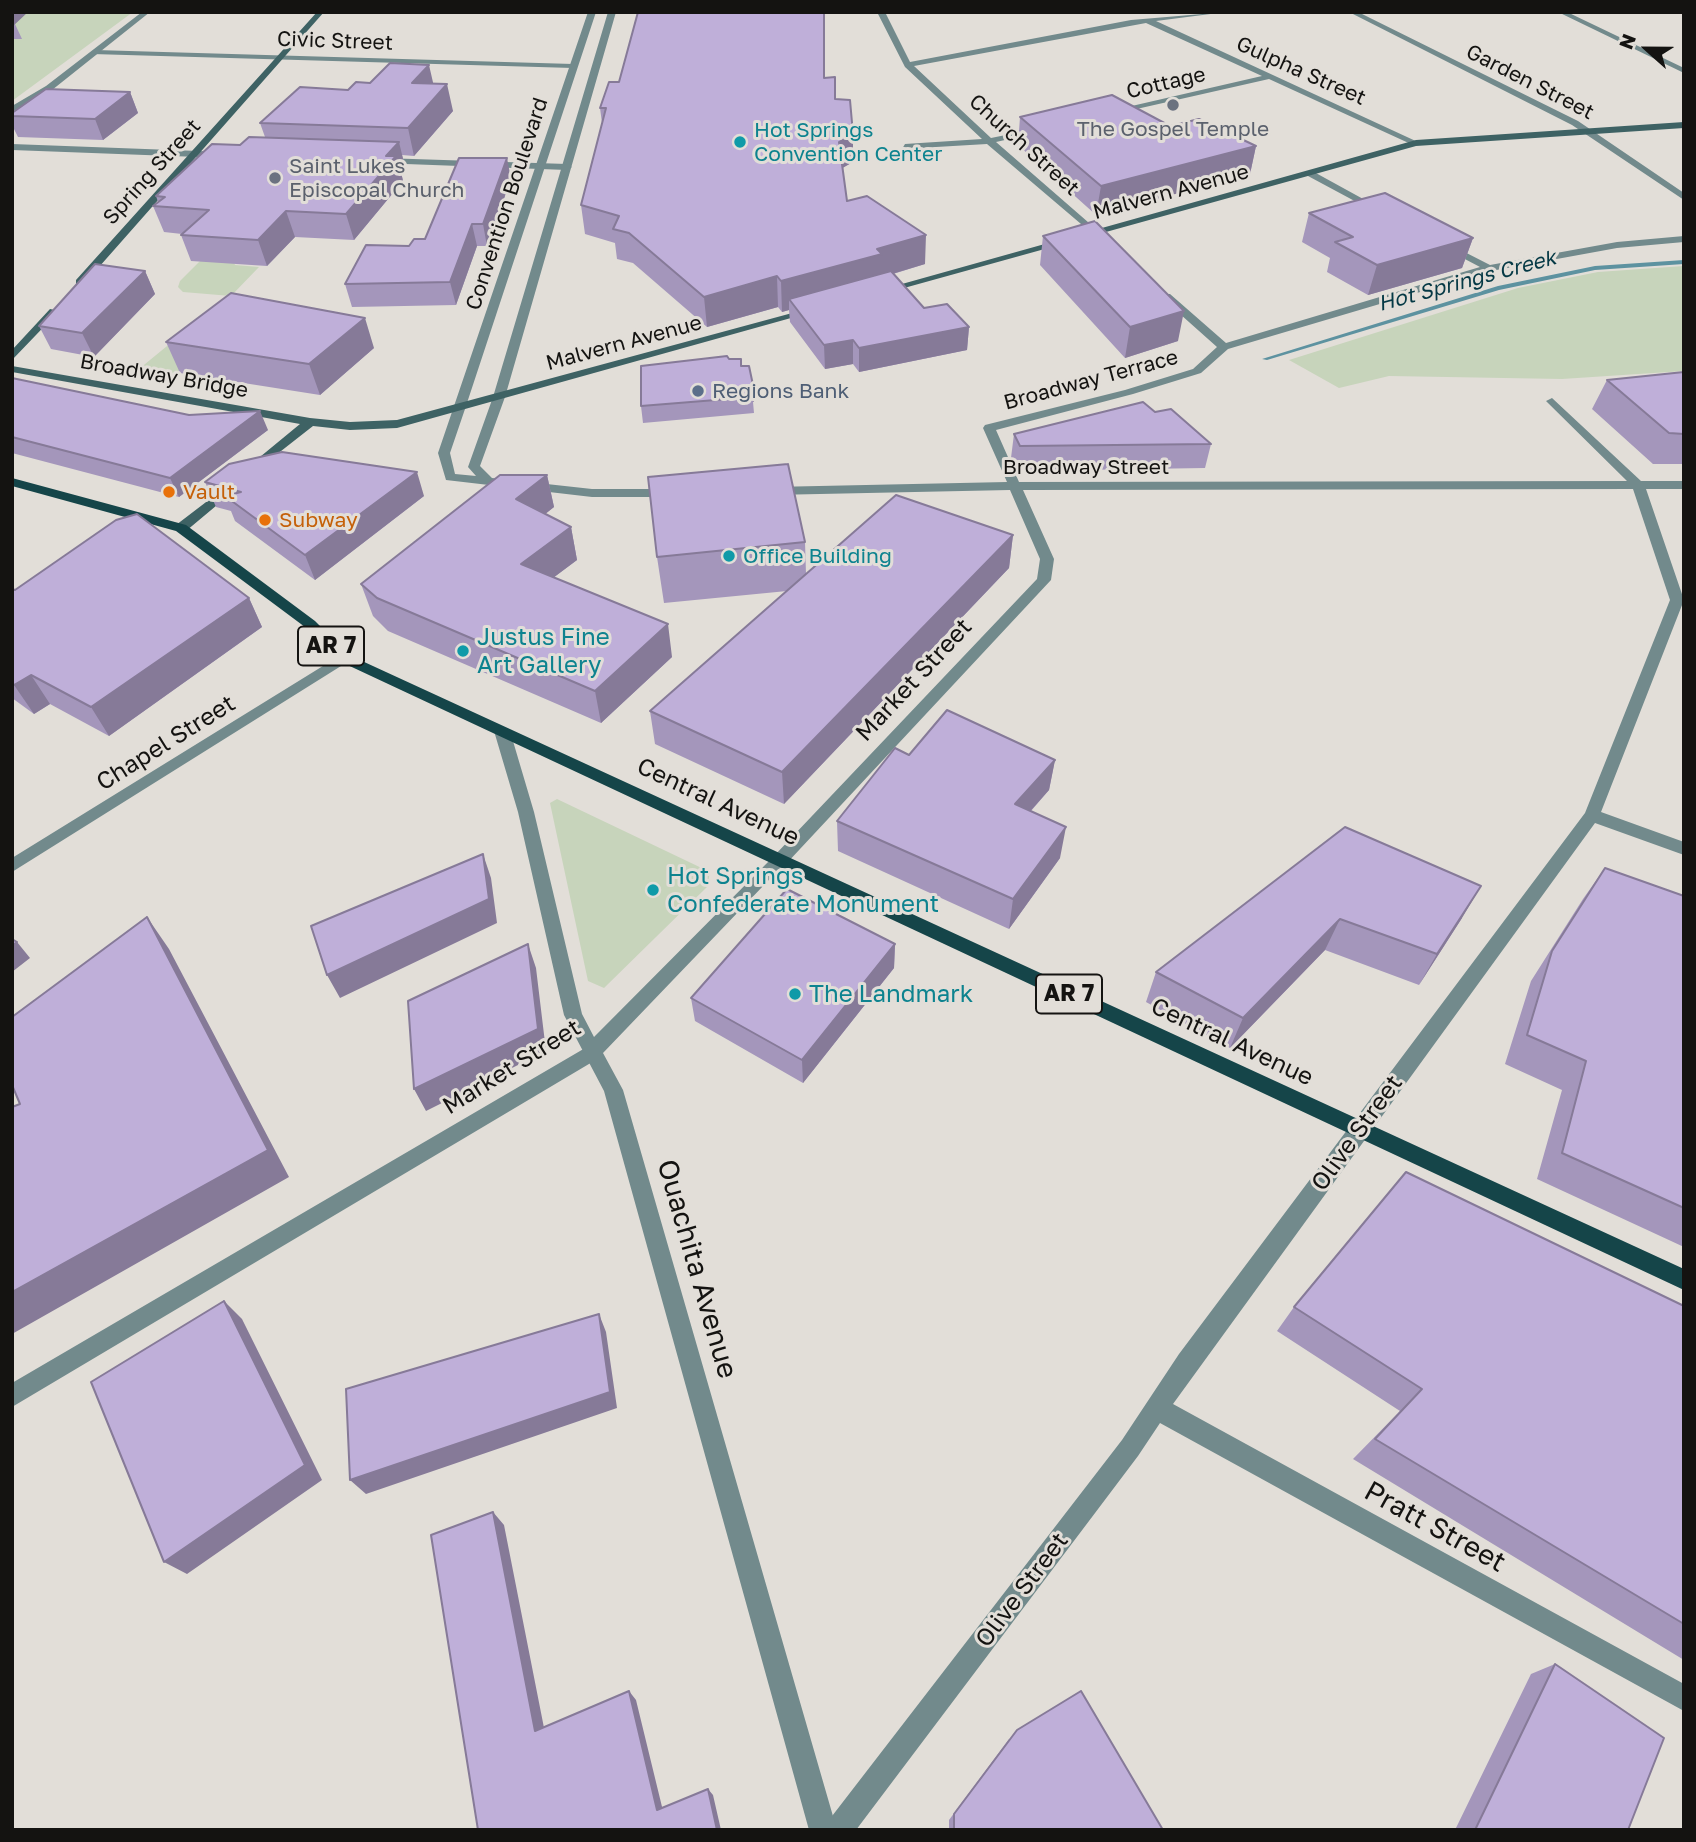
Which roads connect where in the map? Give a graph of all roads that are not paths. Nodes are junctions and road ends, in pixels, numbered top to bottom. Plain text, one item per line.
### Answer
1 (148, 12) edge
2 (321, 12) edge
3 (592, 12) edge
4 (612, 12) edge
5 (881, 12) edge
6 (1132, 12) edge
7 (1223, 12) edge
8 (1352, 12) edge
9 (1561, 12) edge
10 (1148, 20) junction
11 (95, 52) junction
12 (282, 56) junction
13 (908, 65) junction
14 (573, 66) junction
15 (1684, 72) edge
16 (1270, 76) junction
17 (12, 110) edge
18 (1096, 117) edge
19 (1684, 125) edge
20 (1056, 126) edge
21 (1590, 131) junction
22 (989, 141) junction
23 (1416, 143) junction
24 (12, 147) edge
25 (905, 147) dead end
26 (194, 154) junction
27 (235, 156) edge
28 (375, 161) edge
29 (539, 167) junction
30 (567, 167) junction
31 (1311, 174) junction
32 (1684, 197) edge
33 (1396, 219) edge
34 (1094, 233) junction
35 (1431, 238) edge
36 (1684, 239) edge
37 (1107, 243) edge
38 (1489, 268) junction
39 (1155, 286) edge
40 (874, 294) edge
41 (68, 295) edge
42 (59, 306) edge
43 (820, 309) edge
44 (1224, 347) junction
45 (12, 358) edge
46 (12, 369) edge
47 (499, 397) junction
48 (1552, 401) dead end
49 (459, 409) junction
50 (310, 422) junction
51 (989, 428) joint
52 (12, 482) edge
53 (489, 482) junction
54 (1638, 485) junction
55 (1684, 485) edge
56 (1013, 486) junction
57 (686, 492) edge
58 (753, 492) edge
59 (181, 528) junction
60 (1680, 600) edge
61 (344, 658) junction
62 (502, 731) junction
63 (1592, 815) junction
64 (1684, 849) edge
65 (780, 860) junction
66 (12, 866) edge
67 (592, 1052) junction
68 (1358, 1130) junction
69 (1684, 1280) edge
70 (12, 1396) edge
71 (1157, 1408) junction
72 (1684, 1698) edge
73 (823, 1830) edge
74 (839, 1830) edge

1 - 11 street
2 - 12 main road, Spring Street
3 - 14 street, Convention Boulevard
4 - 30 street, Convention Boulevard
5 - 13 street, Church Street
6 - 10 street, Gulpha Street
7 - 10 street
8 - 21 street, Garden Street
9 - 15 street
10 - 13 street
10 - 16 street, Gulpha Street
11 - 12 street, Civic Street
11 - 17 street
12 - 14 street, Civic Street
12 - 26 main road, Spring Street
13 - 22 street, Church Street
14 - 29 street, Convention Boulevard
16 - 18 street, Cottage
16 - 23 street, Gulpha Street
19 - 21 main road, Malvern Avenue
20 - 22 street
21 - 23 main road, Malvern Avenue
21 - 32 street, Garden Street
22 - 25 street
22 - 34 street, Church Street
23 - 31 main road, Malvern Avenue
24 - 26 street
26 - 27 street
26 - 41 main road, Spring Street
28 - 29 street
29 - 30 street
29 - 49 street, Convention Boulevard
30 - 47 street, Convention Boulevard
31 - 33 street
31 - 34 main road, Malvern Avenue
34 - 37 street, Church Street
34 - 40 main road, Malvern Avenue
35 - 38 street
36 - 38 street, Broadway Terrace
38 - 44 street, Broadway Terrace
39 - 44 street
42 - 45 main road
43 - 47 main road, Malvern Avenue
44 - 51 street, Broadway Terrace
46 - 50 main road, Broadway Bridge
47 - 49 main road, Malvern Avenue
47 - 53 street
48 - 54 street, Olive Street
49 - 50 main road, Malvern Avenue
49 - 53 street
50 - 59 main road
51 - 56 street, Market Street
52 - 59 main road, Central Avenue / AR 7
53 - 57 street
54 - 55 street, Broadway Street
54 - 56 street, Broadway Street
54 - 60 street, Olive Street
56 - 58 street, Broadway Street
56 - 65 street, Market Street
59 - 61 main road, Central Avenue / AR 7
60 - 63 street, Olive Street
61 - 62 main road, Central Avenue / AR 7
61 - 66 street, Chapel Street
62 - 65 main road, Central Avenue / AR 7
62 - 67 street, Ouachita Avenue
63 - 64 street
63 - 68 street, Olive Street
65 - 67 street, Market Street
65 - 68 main road, Central Avenue / AR 7
67 - 70 street, Market Street
67 - 73 street, Ouachita Avenue
68 - 69 main road, Central Avenue / AR 7
68 - 71 street, Olive Street
71 - 72 street, Pratt Street
71 - 74 street, Olive Street

